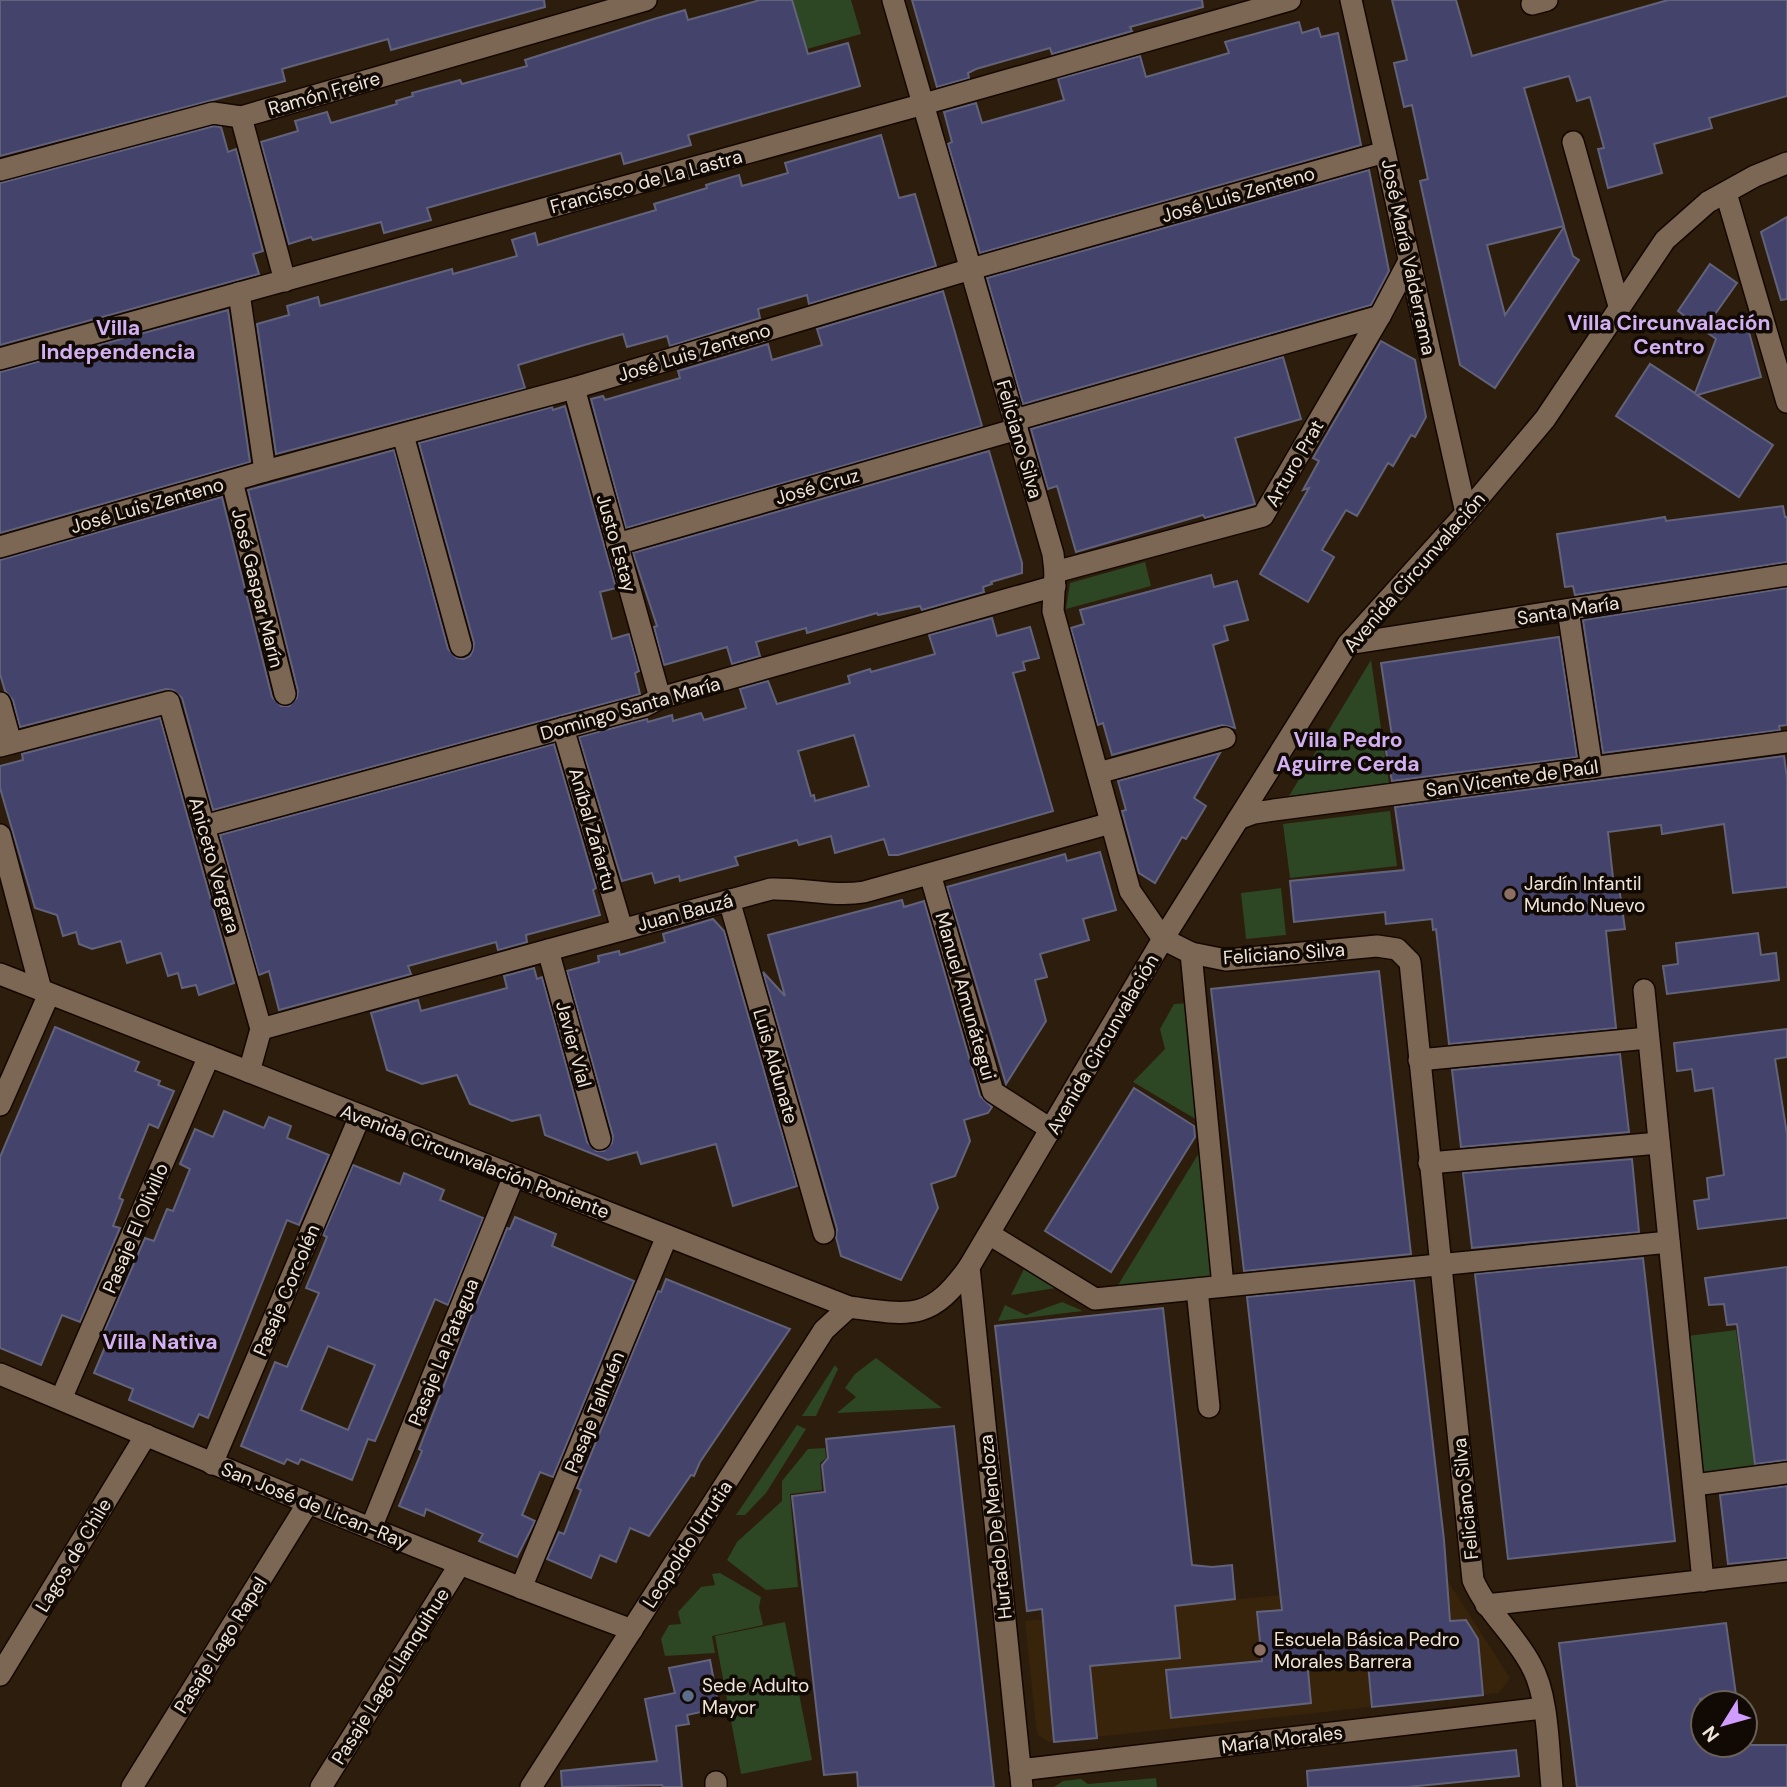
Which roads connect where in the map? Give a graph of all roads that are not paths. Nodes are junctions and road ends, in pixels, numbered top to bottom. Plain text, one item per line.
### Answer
1 (646, 0) edge
2 (893, 0) edge
3 (1290, 0) edge
4 (1352, 0) edge
5 (923, 104) junction
6 (241, 117) junction
7 (1573, 142) dead end
8 (1385, 152) junction
9 (1787, 163) edge
10 (0, 170) edge
11 (1726, 192) junction
12 (1409, 261) junction
13 (971, 269) junction
14 (285, 281) junction
15 (239, 293) junction
16 (1619, 306) junction
17 (1380, 316) junction
18 (0, 359) edge
19 (574, 388) junction
20 (1787, 402) edge
21 (1016, 425) junction
22 (403, 435) junction
23 (265, 471) junction
24 (232, 481) junction
25 (1466, 513) junction
26 (617, 544) junction
27 (0, 547) edge
28 (1787, 575) edge
29 (1055, 579) junction
30 (1568, 610) junction
31 (1349, 644) junction
32 (461, 646) dead end
33 (285, 694) dead end
34 (660, 698) junction
35 (0, 703) edge
36 (563, 728) junction
37 (1225, 738) dead end
38 (1787, 742) edge
39 (5, 745) edge
40 (1592, 768) junction
41 (1097, 773) junction
42 (1238, 819) junction
43 (1111, 823) junction
44 (204, 826) junction
45 (0, 835) edge
46 (930, 874) junction
47 (729, 900) junction
48 (622, 929) junction
49 (1163, 939) junction
50 (548, 950) junction
51 (1192, 953) junction
52 (0, 974) edge
53 (1644, 990) dead end
54 (45, 992) junction
55 (261, 1029) junction
56 (1648, 1038) junction
57 (209, 1056) junction
58 (1419, 1060) junction
59 (249, 1072) junction
60 (0, 1105) edge
61 (360, 1116) junction
62 (1052, 1130) junction
63 (600, 1139) dead end
64 (1659, 1143) junction
65 (1429, 1163) junction
66 (514, 1176) junction
67 (824, 1233) dead end
68 (989, 1234) junction
69 (667, 1236) junction
70 (1669, 1242) junction
71 (1440, 1264) junction
72 (969, 1267) junction
73 (1223, 1286) junction
74 (1197, 1289) junction
75 (951, 1292) joint
76 (849, 1307) junction
77 (0, 1374) edge
78 (61, 1399) junction
79 (1209, 1408) dead end
80 (146, 1435) junction
81 (212, 1464) junction
82 (1787, 1473) edge
83 (1693, 1485) junction
84 (308, 1503) junction
85 (371, 1528) junction
86 (460, 1564) junction
87 (1787, 1571) edge
88 (1703, 1581) junction
89 (521, 1588) junction
90 (1486, 1605) junction
91 (632, 1630) junction
92 (0, 1675) edge
93 (1543, 1708) junction
94 (1021, 1779) edge
95 (132, 1787) edge
96 (321, 1787) edge
97 (531, 1787) edge
98 (1552, 1787) edge

1 - 6 street, Ramón Freire
2 - 5 street, Feliciano Silva
3 - 5 street, Francisco de La Lastra
4 - 8 street, José María Valderrama
5 - 13 street, Feliciano Silva
5 - 14 street, Francisco de La Lastra
6 - 10 street, Ramón Freire
6 - 14 street
7 - 16 street
8 - 12 street, José María Valderrama
8 - 13 street, José Luis Zenteno
9 - 11 street, Avenida Circunvalación
11 - 16 street, Avenida Circunvalación
11 - 20 street
12 - 17 street, Arturo Prat
12 - 25 street, José María Valderrama
13 - 19 street, José Luis Zenteno
13 - 21 street, Feliciano Silva
14 - 15 street, Francisco de La Lastra
15 - 18 street, Francisco de La Lastra
15 - 23 street
16 - 25 street, Avenida Circunvalación
17 - 21 street, José Cruz
17 - 29 street, Arturo Prat
19 - 22 street, José Luis Zenteno
19 - 26 street, Justo Estay
21 - 26 street, José Cruz
21 - 29 street, Feliciano Silva
22 - 23 street, José Luis Zenteno
22 - 32 street
23 - 24 street, José Luis Zenteno
24 - 27 street, José Luis Zenteno
24 - 33 street, José Gaspar Marín
25 - 31 street, Avenida Circunvalación
26 - 34 street, Justo Estay
28 - 30 street, Santa María
29 - 34 street, Domingo Santa María
29 - 41 street, Feliciano Silva
30 - 31 street, Santa María
30 - 40 street
31 - 42 street, Avenida Circunvalación
34 - 36 street, Domingo Santa María
35 - 39 street
36 - 44 street, Domingo Santa María
36 - 48 street, Aníbal Zañartu
37 - 41 street
38 - 40 street, San Vicente de Paúl
39 - 44 street, Aniceto Vergara
40 - 42 street, San Vicente de Paúl
41 - 43 street, Feliciano Silva
42 - 49 street, Avenida Circunvalación
43 - 46 street, Juan Bauzá
43 - 49 street, Feliciano Silva
44 - 55 street, Aniceto Vergara
45 - 54 street
46 - 47 street, Juan Bauzá
46 - 62 street, Manuel Amunátegui
47 - 48 street, Juan Bauzá
47 - 67 street, Luis Aldunate
48 - 50 street, Juan Bauzá
49 - 51 street, Feliciano Silva
49 - 62 street, Avenida Circunvalación
50 - 55 street, Juan Bauzá
50 - 63 street, Javier Vial
51 - 58 street, Feliciano Silva
51 - 73 street
52 - 54 street, Avenida Circunvalación Poniente
53 - 56 street
54 - 57 street, Avenida Circunvalación Poniente
54 - 60 street
55 - 59 street
56 - 58 street
56 - 64 street
57 - 59 street, Avenida Circunvalación Poniente
57 - 78 street, Pasaje El Olivillo
58 - 65 street, Feliciano Silva
59 - 61 street, Avenida Circunvalación Poniente
61 - 66 street, Avenida Circunvalación Poniente
61 - 81 street, Pasaje Corcolén
62 - 68 street, Avenida Circunvalación
64 - 65 street
64 - 70 street
65 - 71 street, Feliciano Silva
66 - 69 street, Avenida Circunvalación Poniente
66 - 85 street, Pasaje La Patagua
68 - 72 street, Avenida Circunvalación
68 - 74 street
69 - 76 street, Avenida Circunvalación Poniente
69 - 89 street, Pasaje Talhuén
70 - 71 street
70 - 83 street
71 - 73 street
71 - 90 street, Feliciano Silva
72 - 75 street, Avenida Circunvalación
72 - 94 street, Hurtado De Mendoza
73 - 74 street
74 - 79 street
75 - 76 street, Avenida Circunvalación Poniente
76 - 91 street, Leopoldo Urrutia
77 - 78 street, San José de Lican-Ray
78 - 80 street, San José de Lican-Ray
80 - 81 street, San José de Lican-Ray
80 - 92 street, Lagos de Chile
81 - 84 street, San José de Lican-Ray
82 - 83 street
83 - 88 street
84 - 85 street, San José de Lican-Ray
84 - 95 street, Pasaje Lago Rapel
85 - 86 street, San José de Lican-Ray
86 - 89 street, San José de Lican-Ray
86 - 96 street, Pasaje Lago Llanquihue
87 - 88 street
88 - 90 street
89 - 91 street, San José de Lican-Ray
90 - 93 street, Feliciano Silva
91 - 97 street, Leopoldo Urrutia
93 - 94 street, María Morales
93 - 98 street, Feliciano Silva

